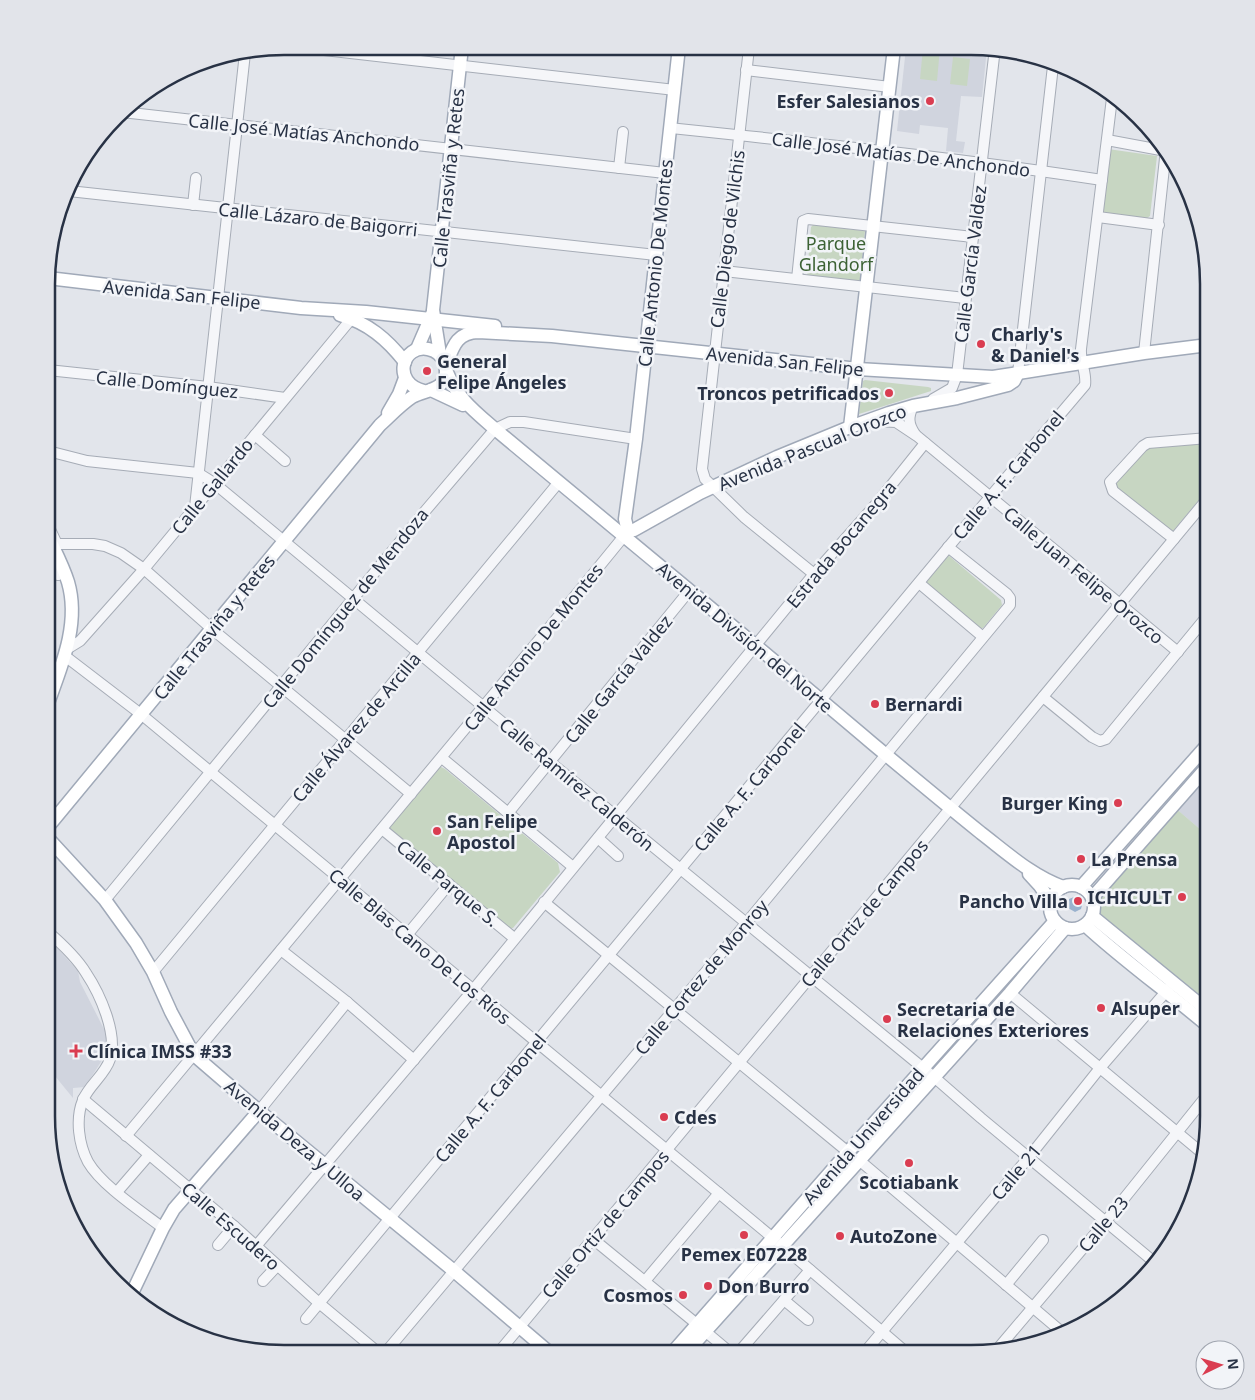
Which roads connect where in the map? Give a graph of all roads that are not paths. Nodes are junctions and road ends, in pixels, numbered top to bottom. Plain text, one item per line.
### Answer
1 (374, 55) edge
2 (461, 55) edge
3 (678, 55) edge
4 (748, 55) edge
5 (893, 55) edge
6 (995, 56) edge
7 (244, 58) edge
8 (460, 64) junction
9 (746, 70) junction
10 (1053, 70) edge
11 (890, 87) junction
12 (675, 90) junction
13 (1111, 103) edge
14 (132, 113) edge
15 (237, 125) junction
16 (670, 128) junction
17 (623, 132) dead end
18 (739, 135) junction
19 (1106, 140) junction
20 (451, 148) junction
21 (1155, 148) edge
22 (883, 151) junction
23 (1165, 163) edge
24 (982, 164) junction
25 (619, 168) junction
26 (1042, 171) junction
27 (666, 173) junction
28 (196, 178) dead end
29 (1102, 180) junction
30 (74, 192) edge
31 (193, 205) junction
32 (228, 209) junction
33 (1098, 217) junction
34 (1159, 225) junction
35 (874, 226) junction
36 (442, 233) junction
37 (973, 238) junction
38 (656, 255) junction
39 (724, 271) junction
40 (55, 279) edge
41 (797, 279) junction
42 (868, 288) junction
43 (218, 298) junction
44 (965, 298) junction
45 (316, 309) junction
46 (433, 316) junction
47 (352, 318) junction
48 (552, 336) junction
49 (646, 347) junction
50 (1200, 347) edge
51 (417, 349) junction
52 (1144, 353) junction
53 (714, 354) junction
54 (405, 362) junction
55 (444, 363) junction
56 (1081, 364) junction
57 (858, 369) junction
58 (55, 371) edge
59 (1018, 373) junction
60 (957, 375) junction
61 (405, 378) junction
62 (208, 387) junction
63 (427, 391) junction
64 (285, 398) junction
65 (919, 405) junction
66 (474, 411) junction
67 (868, 420) junction
68 (380, 426) junction
69 (850, 427) junction
70 (495, 429) junction
71 (255, 435) junction
72 (636, 439) junction
73 (1200, 439) edge
74 (921, 440) junction
75 (55, 453) edge
76 (285, 461) dead end
77 (198, 473) junction
78 (559, 482) junction
79 (214, 483) junction
80 (713, 486) junction
81 (990, 496) junction
82 (195, 507) junction
83 (1200, 508) edge
84 (626, 534) junction
85 (1174, 539) junction
86 (284, 542) junction
87 (55, 543) edge
88 (948, 547) junction
89 (55, 552) edge
90 (55, 561) edge
91 (144, 569) junction
92 (55, 570) edge
93 (814, 574) junction
94 (58, 575) junction
95 (918, 583) junction
96 (689, 591) junction
97 (353, 598) junction
98 (1120, 605) junction
99 (1200, 625) edge
100 (212, 629) junction
101 (983, 637) junction
102 (756, 645) junction
103 (418, 652) junction
104 (1178, 652) junction
105 (66, 653) junction
106 (55, 662) edge
107 (55, 684) edge
108 (281, 686) junction
109 (1043, 697) junction
110 (821, 700) junction
111 (484, 706) junction
112 (142, 715) junction
113 (346, 739) junction
114 (1200, 753) edge
115 (885, 754) junction
116 (442, 758) junction
117 (550, 762) junction
118 (210, 772) junction
119 (1200, 775) edge
120 (411, 794) junction
121 (950, 808) junction
122 (508, 813) junction
123 (616, 816) junction
124 (55, 825) edge
125 (274, 825) junction
126 (382, 829) junction
127 (598, 838) junction
128 (55, 843) edge
129 (618, 856) dead end
130 (1017, 861) junction
131 (573, 867) junction
132 (681, 870) junction
133 (340, 880) junction
134 (449, 884) junction
135 (1063, 887) junction
136 (1081, 887) junction
137 (1092, 898) junction
138 (105, 900) junction
139 (544, 902) junction
140 (1051, 902) junction
141 (1088, 920) junction
142 (745, 924) junction
143 (1060, 924) junction
144 (407, 935) junction
145 (514, 938) junction
146 (55, 940) edge
147 (282, 950) junction
148 (608, 956) junction
149 (154, 972) junction
150 (811, 976) junction
151 (1170, 987) junction
152 (473, 990) junction
153 (1010, 993) junction
154 (346, 1002) junction
155 (1200, 1006) edge
156 (674, 1010) junction
157 (1200, 1018) edge
158 (537, 1042) junction
159 (194, 1055) junction
160 (414, 1060) junction
161 (739, 1063) junction
162 (923, 1068) junction
163 (1100, 1068) junction
164 (934, 1077) junction
165 (602, 1096) junction
166 (83, 1099) junction
167 (1200, 1104) edge
168 (259, 1111) junction
169 (1177, 1132) junction
170 (126, 1136) junction
171 (1198, 1149) edge
172 (666, 1150) junction
173 (848, 1152) junction
174 (149, 1155) junction
175 (1029, 1157) junction
176 (859, 1160) junction
177 (324, 1165) junction
178 (190, 1190) junction
179 (117, 1192) junction
180 (719, 1193) junction
181 (389, 1220) junction
182 (1106, 1221) junction
183 (234, 1226) junction
184 (163, 1228) junction
185 (593, 1239) junction
186 (1043, 1240) dead end
187 (778, 1242) junction
188 (956, 1243) junction
189 (218, 1245) dead end
190 (256, 1246) junction
191 (1150, 1259) edge
192 (277, 1266) junction
193 (810, 1270) junction
194 (454, 1271) junction
195 (645, 1281) junction
196 (263, 1282) dead end
197 (1006, 1285) junction
198 (133, 1288) edge
199 (784, 1300) junction
200 (319, 1303) junction
201 (1032, 1308) junction
202 (306, 1319) dead end
203 (808, 1320) dead end
204 (519, 1328) junction
205 (702, 1328) junction
206 (1057, 1329) edge
207 (881, 1332) junction
208 (1003, 1343) edge
209 (369, 1345) edge
210 (392, 1345) edge
211 (505, 1345) edge
212 (540, 1345) edge
213 (682, 1345) edge
214 (691, 1345) edge
215 (722, 1345) edge
216 (745, 1345) edge
217 (870, 1345) edge
218 (897, 1345) edge

1 - 8 street
2 - 8 main road, Calle Trasviña y Retes
3 - 12 main road, Calle Antonio De Montes
4 - 9 street, Calle Diego de Vilchis
5 - 11 main road
6 - 24 street, Calle García Valdez
7 - 15 street
8 - 12 street
8 - 20 main road, Calle Trasviña y Retes
9 - 11 street
9 - 18 street, Calle Diego de Vilchis
10 - 26 street
11 - 22 main road
12 - 16 main road, Calle Antonio De Montes
13 - 19 street, Calle A. F. Carbonel
14 - 15 street, Calle José Matías Anchondo
15 - 20 street, Calle José Matías Anchondo
15 - 32 street
16 - 18 street, Calle José Matías De Anchondo
16 - 27 main road, Calle Antonio De Montes
17 - 25 street
18 - 22 street, Calle José Matías De Anchondo
18 - 39 street, Calle Diego de Vilchis
19 - 21 street
19 - 29 street, Calle A. F. Carbonel
20 - 25 street, Calle José Matías Anchondo
20 - 36 main road, Calle Trasviña y Retes
22 - 24 street, Calle José Matías De Anchondo
22 - 35 main road
23 - 34 street
24 - 26 street, Calle José Matías De Anchondo
24 - 37 street, Calle García Valdez
25 - 27 street, Calle José Matías Anchondo
26 - 29 street, Calle José Matías De Anchondo
26 - 59 street
27 - 38 main road, Calle Antonio De Montes
28 - 31 street
29 - 33 street, Calle A. F. Carbonel
30 - 31 street, Calle Lázaro de Baigorri
31 - 32 street, Calle Lázaro de Baigorri
32 - 36 street, Calle Lázaro de Baigorri
32 - 43 street
33 - 34 street
33 - 56 street, Calle A. F. Carbonel
34 - 52 street
35 - 37 street
35 - 41 street
35 - 42 main road
36 - 38 street, Calle Lázaro de Baigorri
36 - 46 main road, Calle Trasviña y Retes
37 - 44 street, Calle García Valdez
38 - 49 main road, Calle Antonio De Montes
39 - 41 street
39 - 53 street, Calle Diego de Vilchis
40 - 43 main road, Avenida San Felipe
41 - 42 street
42 - 44 street
42 - 57 main road
43 - 45 main road, Avenida San Felipe
43 - 62 street
44 - 60 street, Calle García Valdez
45 - 46 main road, Avenida San Felipe
45 - 47 main road, Avenida San Felipe
46 - 48 main road, Avenida San Felipe
46 - 51 main road, Calle Trasviña y Retes
46 - 55 main road, Calle Trasviña y Retes
47 - 54 main road, Avenida San Felipe
47 - 64 street, Calle Gallardo
48 - 49 main road, Avenida San Felipe
48 - 55 main road, Avenida San Felipe
49 - 53 main road, Avenida San Felipe
49 - 72 main road, Calle Antonio De Montes
50 - 52 main road, Avenida Pascual Orozco
51 - 54 main road
51 - 55 main road
52 - 56 main road, Avenida Pascual Orozco
53 - 57 main road, Avenida San Felipe
53 - 80 street, Calle Diego de Vilchis
54 - 61 main road
55 - 63 main road
55 - 66 main road, Avenida División del Norte
56 - 59 main road, Avenida Pascual Orozco
56 - 81 street, Calle A. F. Carbonel
57 - 60 main road, Avenida San Felipe
57 - 69 main road
58 - 62 street, Calle Domínguez
59 - 60 main road, Avenida San Felipe
59 - 65 main road, Avenida Pascual Orozco
60 - 65 street
61 - 63 main road
61 - 68 main road, Calle Trasviña y Retes
62 - 64 street, Calle Domínguez
62 - 77 street
63 - 66 main road, Avenida División del Norte
63 - 68 main road, Calle Trasviña y Retes
64 - 71 street, Calle Gallardo
65 - 67 main road, Avenida Pascual Orozco
65 - 74 street
66 - 70 main road, Avenida División del Norte
67 - 69 main road, Avenida Pascual Orozco
67 - 74 street, Calle Juan Felipe Orozco
68 - 86 main road, Calle Trasviña y Retes
69 - 80 main road, Avenida Pascual Orozco
70 - 72 street
70 - 78 main road, Avenida División del Norte
70 - 97 street, Calle Domínguez de Mendoza
71 - 76 street
71 - 79 street, Calle Gallardo
72 - 84 main road, Calle Antonio De Montes
73 - 85 street
74 - 81 street, Calle Juan Felipe Orozco
74 - 93 street, Estrada Bocanegra
75 - 77 street, Calle Ramírez Calderón
77 - 79 street, Calle Ramírez Calderón
77 - 82 street
78 - 84 main road, Avenida División del Norte
78 - 103 street, Calle Álvarez de Arcilla
79 - 82 street, Calle Gallardo
79 - 86 street, Calle Ramírez Calderón
80 - 84 main road, Avenida Pascual Orozco
80 - 93 street, Calle Diego de Vilchis
81 - 88 street, Calle A. F. Carbonel
81 - 98 street, Calle Juan Felipe Orozco
82 - 91 street, Calle Gallardo
83 - 85 street, Calle Ortiz de Campos
84 - 96 main road, Avenida División del Norte
84 - 111 street, Calle Antonio De Montes
85 - 98 street, Calle Ortiz de Campos
86 - 97 street, Calle Ramírez Calderón
86 - 100 main road, Calle Trasviña y Retes
87 - 91 street
88 - 95 street, Calle A. F. Carbonel
88 - 101 street, Calle Cortez de Monroy
89 - 105 main road
90 - 94 main road
91 - 100 street
91 - 105 street, Calle Gallardo
92 - 94 street
93 - 102 street, Estrada Bocanegra
94 - 106 main road
95 - 101 street
95 - 110 street, Calle A. F. Carbonel
96 - 102 main road, Avenida División del Norte
96 - 117 street, Calle García Valdez
97 - 103 street, Calle Ramírez Calderón
97 - 108 street, Calle Domínguez de Mendoza
98 - 104 street, Calle Juan Felipe Orozco
98 - 109 street, Calle Ortiz de Campos
99 - 104 street
100 - 108 street
100 - 112 main road, Calle Trasviña y Retes
101 - 115 street, Calle Cortez de Monroy
102 - 110 main road, Avenida División del Norte
102 - 123 street, Estrada Bocanegra
103 - 111 street, Calle Ramírez Calderón
103 - 113 street, Calle Álvarez de Arcilla
104 - 109 street
105 - 107 main road
105 - 112 street, Calle Blas Cano De Los Ríos
108 - 113 street
108 - 118 street, Calle Domínguez de Mendoza
109 - 121 street, Calle Ortiz de Campos
110 - 115 main road, Avenida División del Norte
110 - 132 street, Calle A. F. Carbonel
111 - 116 street, Calle Antonio De Montes
111 - 117 street, Calle Ramírez Calderón
112 - 118 street, Calle Blas Cano De Los Ríos
112 - 124 main road, Calle Trasviña y Retes
113 - 120 street
113 - 125 street, Calle Álvarez de Arcilla
114 - 136 main road
115 - 121 main road, Avenida División del Norte
115 - 142 street, Calle Cortez de Monroy
116 - 120 street, Calle Antonio De Montes
116 - 122 street
117 - 122 street, Calle García Valdez
117 - 123 street, Calle Ramírez Calderón
118 - 125 street, Calle Blas Cano De Los Ríos
118 - 138 street, Calle Domínguez de Mendoza
119 - 137 main road
120 - 126 street, Calle Antonio De Montes
121 - 130 main road, Avenida División del Norte
121 - 150 street, Calle Ortiz de Campos
122 - 131 street
123 - 127 street, Estrada Bocanegra
123 - 132 street, Calle Ramírez Calderón
125 - 133 street, Calle Blas Cano De Los Ríos
125 - 149 street, Calle Álvarez de Arcilla
126 - 133 street, Calle Antonio De Montes
126 - 134 street, Calle Parque S.
127 - 129 street
127 - 131 street, Estrada Bocanegra
128 - 138 main road, Avenida Deza y Ulloa
130 - 135 main road, Avenida División del Norte
130 - 140 main road, Avenida División del Norte
131 - 139 street, Estrada Bocanegra
132 - 142 street, Calle Ramírez Calderón
132 - 148 street, Calle A. F. Carbonel
133 - 144 street, Calle Blas Cano De Los Ríos
133 - 147 street, Calle Antonio De Montes
134 - 144 street
134 - 145 street, Calle Parque S.
135 - 136 main road
135 - 140 main road
136 - 137 main road
137 - 141 main road
138 - 149 main road, Avenida Deza y Ulloa
139 - 145 street, Estrada Bocanegra
139 - 148 street
140 - 143 main road
141 - 143 main road
141 - 151 main road
142 - 150 street, Calle Ramírez Calderón
142 - 156 street, Calle Cortez de Monroy
143 - 153 main road, Avenida Universidad
143 - 162 main road, Avenida Universidad
144 - 152 street, Calle Blas Cano De Los Ríos
145 - 152 street, Estrada Bocanegra
146 - 166 street
147 - 154 street
147 - 159 street, Calle Antonio De Montes
148 - 156 street
148 - 158 street, Calle A. F. Carbonel
149 - 159 main road, Avenida Deza y Ulloa
150 - 161 street, Calle Ortiz de Campos
150 - 162 street, Calle Ramírez Calderón
151 - 155 main road
151 - 157 main road
151 - 163 street, Calle 21
152 - 158 street, Calle Blas Cano De Los Ríos
152 - 160 street, Estrada Bocanegra
153 - 163 street
153 - 164 main road, Avenida Universidad
154 - 160 street
154 - 168 street
156 - 161 street
156 - 165 street, Calle Cortez de Monroy
158 - 165 street, Calle Blas Cano De Los Ríos
158 - 181 street, Calle A. F. Carbonel
159 - 168 main road, Avenida Deza y Ulloa
159 - 170 street, Calle Antonio De Montes
160 - 177 street, Estrada Bocanegra
161 - 172 street, Calle Ortiz de Campos
161 - 173 street
162 - 164 street, Calle Ramírez Calderón
162 - 173 main road, Avenida Universidad
163 - 169 street
163 - 175 street, Calle 21
164 - 175 street, Calle Ramírez Calderón
164 - 176 main road, Avenida Universidad
165 - 172 street, Calle Blas Cano De Los Ríos
165 - 194 street, Calle Cortez de Monroy
166 - 170 street, Calle Escudero
166 - 179 street
167 - 169 street, Calle 23
168 - 177 main road, Avenida Deza y Ulloa
168 - 178 main road
169 - 171 street
169 - 182 street, Calle 23
170 - 174 street, Calle Escudero
172 - 180 street, Calle Blas Cano De Los Ríos
172 - 185 street, Calle Ortiz de Campos
173 - 187 main road, Avenida Universidad
174 - 178 street, Calle Escudero
174 - 179 street
175 - 182 street, Calle Ramírez Calderón
175 - 188 street, Calle 21
176 - 187 main road, Avenida Universidad
176 - 188 street
177 - 181 main road, Avenida Deza y Ulloa
177 - 190 street, Estrada Bocanegra
178 - 183 street, Calle Escudero
178 - 184 main road
179 - 184 street
180 - 187 street, Calle Blas Cano De Los Ríos
180 - 195 street
181 - 194 main road, Avenida Deza y Ulloa
181 - 200 street, Calle A. F. Carbonel
182 - 191 street, Calle Ramírez Calderón
182 - 201 street, Calle 23
183 - 189 street
183 - 190 street, Calle Escudero
184 - 198 main road
185 - 195 street
185 - 204 street, Calle Ortiz de Campos
186 - 197 street
187 - 193 street, Calle Blas Cano De Los Ríos
187 - 205 main road, Avenida Universidad
188 - 197 street
188 - 207 street, Calle 21
190 - 192 street, Calle Escudero
192 - 196 street
192 - 200 street, Calle Escudero
193 - 199 street
193 - 207 street, Calle Blas Cano De Los Ríos
194 - 204 main road, Avenida Deza y Ulloa
194 - 210 street, Calle Cortez de Monroy
195 - 205 street
197 - 201 street
199 - 203 street
199 - 216 street
200 - 202 street, Calle A. F. Carbonel
200 - 209 street, Calle Escudero
201 - 206 street
201 - 208 street, Calle 23
204 - 211 street, Calle Ortiz de Campos
204 - 212 main road, Avenida Deza y Ulloa
205 - 213 main road, Avenida Universidad
205 - 214 main road, Avenida Universidad
205 - 215 street
207 - 217 street, Calle 21
207 - 218 street, Calle Blas Cano De Los Ríos

